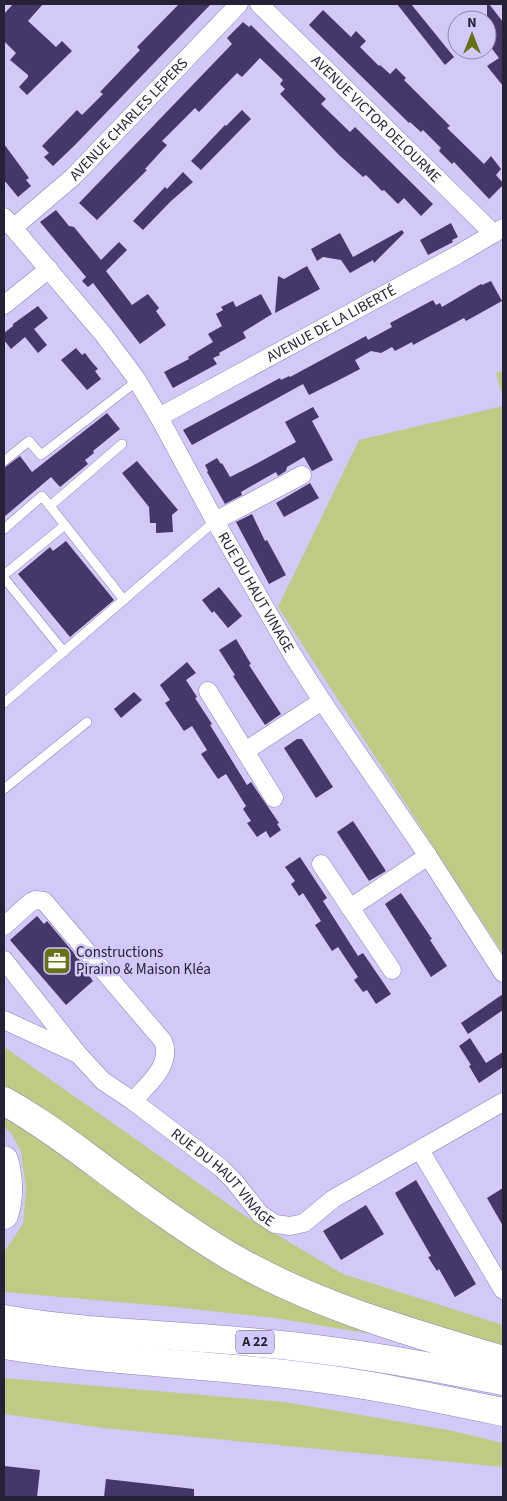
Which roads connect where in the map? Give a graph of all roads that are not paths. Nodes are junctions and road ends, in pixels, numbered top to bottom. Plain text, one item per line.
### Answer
1 (238, 4) edge
2 (259, 4) edge
3 (9, 223) edge
4 (499, 231) edge
5 (49, 269) junction
6 (4, 305) edge
7 (137, 381) junction
8 (159, 417) junction
9 (122, 444) dead end
10 (4, 461) edge
11 (302, 475) dead end
12 (50, 506) junction
13 (215, 521) junction
14 (65, 525) junction
15 (4, 529) edge
16 (4, 577) edge
17 (124, 600) junction
18 (64, 652) junction
19 (208, 691) dead end
20 (322, 702) junction
21 (4, 703) edge
22 (87, 722) dead end
23 (245, 751) junction
24 (4, 789) edge
25 (274, 798) dead end
26 (428, 856) junction
27 (321, 864) dead end
28 (350, 908) junction
29 (4, 926) edge
30 (4, 960) edge
31 (392, 970) dead end
32 (503, 973) edge
33 (4, 1020) edge
34 (78, 1054) junction
35 (4, 1101) edge
36 (133, 1101) junction
37 (503, 1102) edge
38 (420, 1150) junction
39 (4, 1160) edge
40 (4, 1216) edge
41 (503, 1290) edge
42 (4, 1319) edge
43 (4, 1345) edge
44 (4, 1360) edge
45 (145, 1360) junction
46 (503, 1360) edge
47 (503, 1381) edge
48 (503, 1412) edge

1 - 3 street, AVENUE CHARLES LEPERS
2 - 4 street, AVENUE VICTOR DELOURME
3 - 5 street, RUE DU HAUT VINAGE
4 - 8 street, AVENUE DE LA LIBERTÉ
5 - 6 street
5 - 7 street, RUE DU HAUT VINAGE
7 - 8 street, RUE DU HAUT VINAGE
7 - 10 lane
8 - 13 street, RUE DU HAUT VINAGE
9 - 12 lane
11 - 13 street
12 - 14 lane
12 - 15 lane
13 - 17 lane
13 - 20 street, RUE DU HAUT VINAGE
14 - 16 lane
14 - 17 lane
16 - 18 lane
17 - 18 lane
18 - 21 lane
19 - 23 street
20 - 23 street
20 - 26 street, RUE DU HAUT VINAGE
22 - 24 lane
23 - 25 street
26 - 28 street
26 - 32 street, RUE DU HAUT VINAGE
27 - 28 street
28 - 31 street
29 - 36 street
30 - 34 street, RUE DU HAUT VINAGE
33 - 34 street
34 - 36 street, RUE DU HAUT VINAGE
35 - 46 highway
36 - 38 street, RUE DU HAUT VINAGE
37 - 38 street, RUE DU HAUT VINAGE
38 - 41 street
39 - 40 highway
42 - 47 highway, A 22
43 - 45 highway, A 22
44 - 45 highway
45 - 48 highway, A 22

